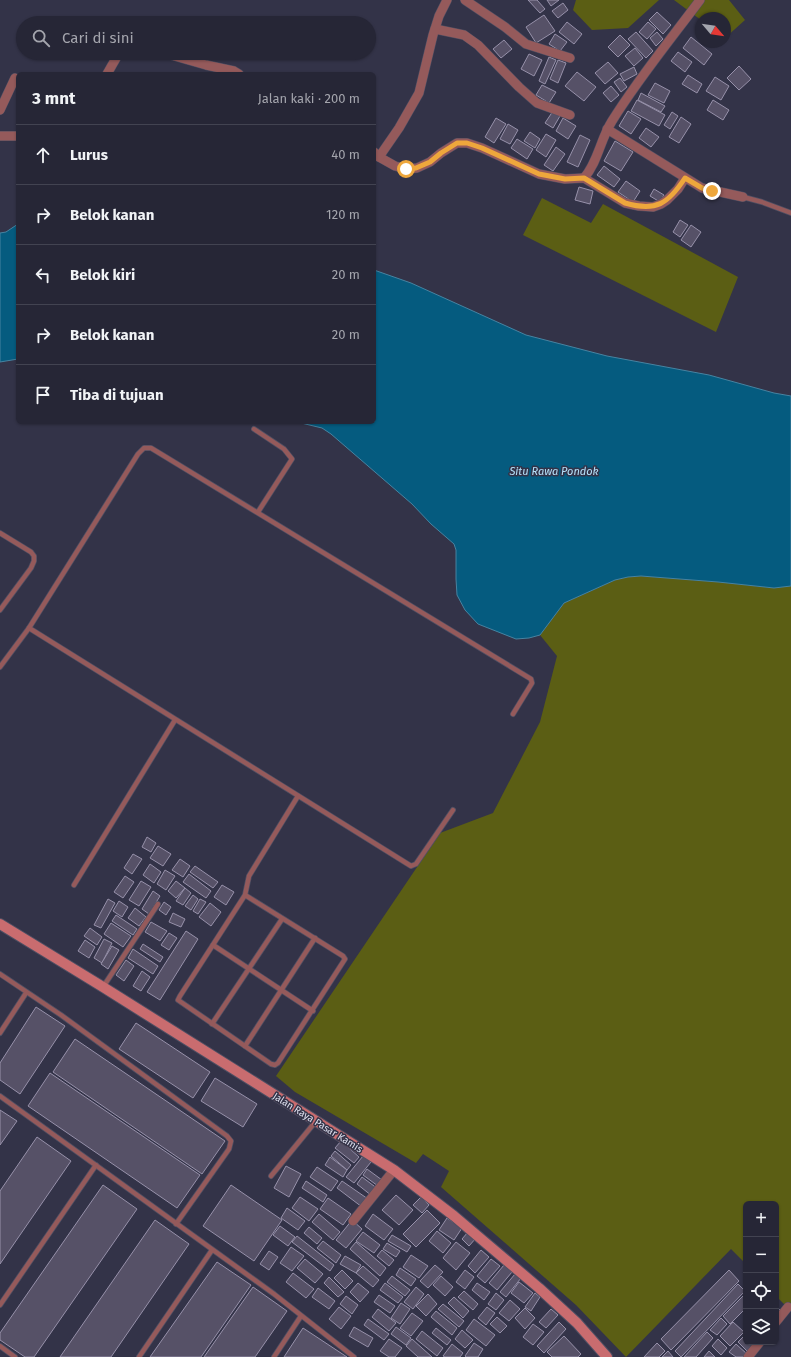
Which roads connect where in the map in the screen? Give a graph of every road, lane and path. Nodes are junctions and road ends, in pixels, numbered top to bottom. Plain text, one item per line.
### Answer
1 (447, 0) edge
2 (465, 0) edge
3 (700, 0) edge
4 (435, 29) junction
5 (570, 58) dead end
6 (115, 60) edge
7 (187, 60) edge
8 (108, 72) edge
9 (236, 72) edge
10 (15, 78) dead end
11 (0, 110) edge
12 (570, 115) dead end
13 (607, 129) junction
14 (0, 136) edge
15 (16, 136) edge
16 (376, 155) edge
17 (584, 178) junction
18 (685, 178) junction
19 (743, 197) joint
20 (791, 213) edge
21 (254, 429) dead end
22 (258, 512) junction
23 (0, 533) edge
24 (0, 610) edge
25 (29, 628) junction
26 (0, 667) edge
27 (513, 714) dead end
28 (175, 720) junction
29 (298, 796) junction
30 (453, 810) dead end
31 (74, 885) dead end
32 (245, 895) junction
33 (158, 904) dead end
34 (282, 919) junction
35 (0, 924) edge
36 (315, 938) junction
37 (213, 945) junction
38 (249, 969) junction
39 (0, 974) edge
40 (104, 987) junction
41 (281, 990) junction
42 (26, 993) junction
43 (313, 1011) junction
44 (212, 1024) junction
45 (0, 1033) edge
46 (245, 1046) junction
47 (0, 1096) edge
48 (316, 1121) junction
49 (96, 1165) junction
50 (394, 1170) junction
51 (271, 1176) dead end
52 (353, 1221) dead end
53 (176, 1224) junction
54 (212, 1250) junction
55 (0, 1305) edge
56 (788, 1307) dead end
57 (302, 1316) junction
58 (779, 1318) edge
59 (758, 1345) edge
60 (0, 1346) edge
61 (15, 1357) edge
62 (139, 1357) edge
63 (274, 1357) edge
64 (354, 1357) edge
65 (607, 1357) edge
66 (748, 1357) edge

1 - 4 street
2 - 5 street
3 - 13 street
4 - 12 street
4 - 16 street
6 - 8 street
7 - 9 street
10 - 11 street
13 - 17 street
13 - 18 street
14 - 15 street
16 - 17 street
17 - 18 street
18 - 19 street
19 - 20 lane
21 - 22 lane
22 - 25 lane
22 - 27 lane
23 - 24 lane
25 - 26 lane
25 - 28 lane
28 - 29 lane
28 - 31 lane
29 - 30 lane
29 - 32 lane
32 - 34 lane
32 - 37 lane
33 - 40 lane
34 - 36 lane
34 - 38 lane
35 - 40 main road, Jalan Raya Pasar Kamis
36 - 41 lane
36 - 43 lane
37 - 38 lane
37 - 44 lane
38 - 41 lane
38 - 44 lane
39 - 42 lane
40 - 48 main road, Jalan Raya Pasar Kamis
41 - 43 lane
41 - 46 lane
42 - 45 lane
42 - 53 lane
43 - 46 lane
44 - 46 lane
47 - 49 lane
48 - 50 main road, Jalan Raya Pasar Kamis
48 - 51 lane
49 - 53 lane
49 - 55 lane
50 - 52 street
50 - 65 main road, Jalan Raya Pasar Kamis
53 - 54 lane
54 - 57 lane
54 - 62 lane
56 - 58 street
57 - 63 lane
57 - 64 lane
59 - 66 street
60 - 61 lane

